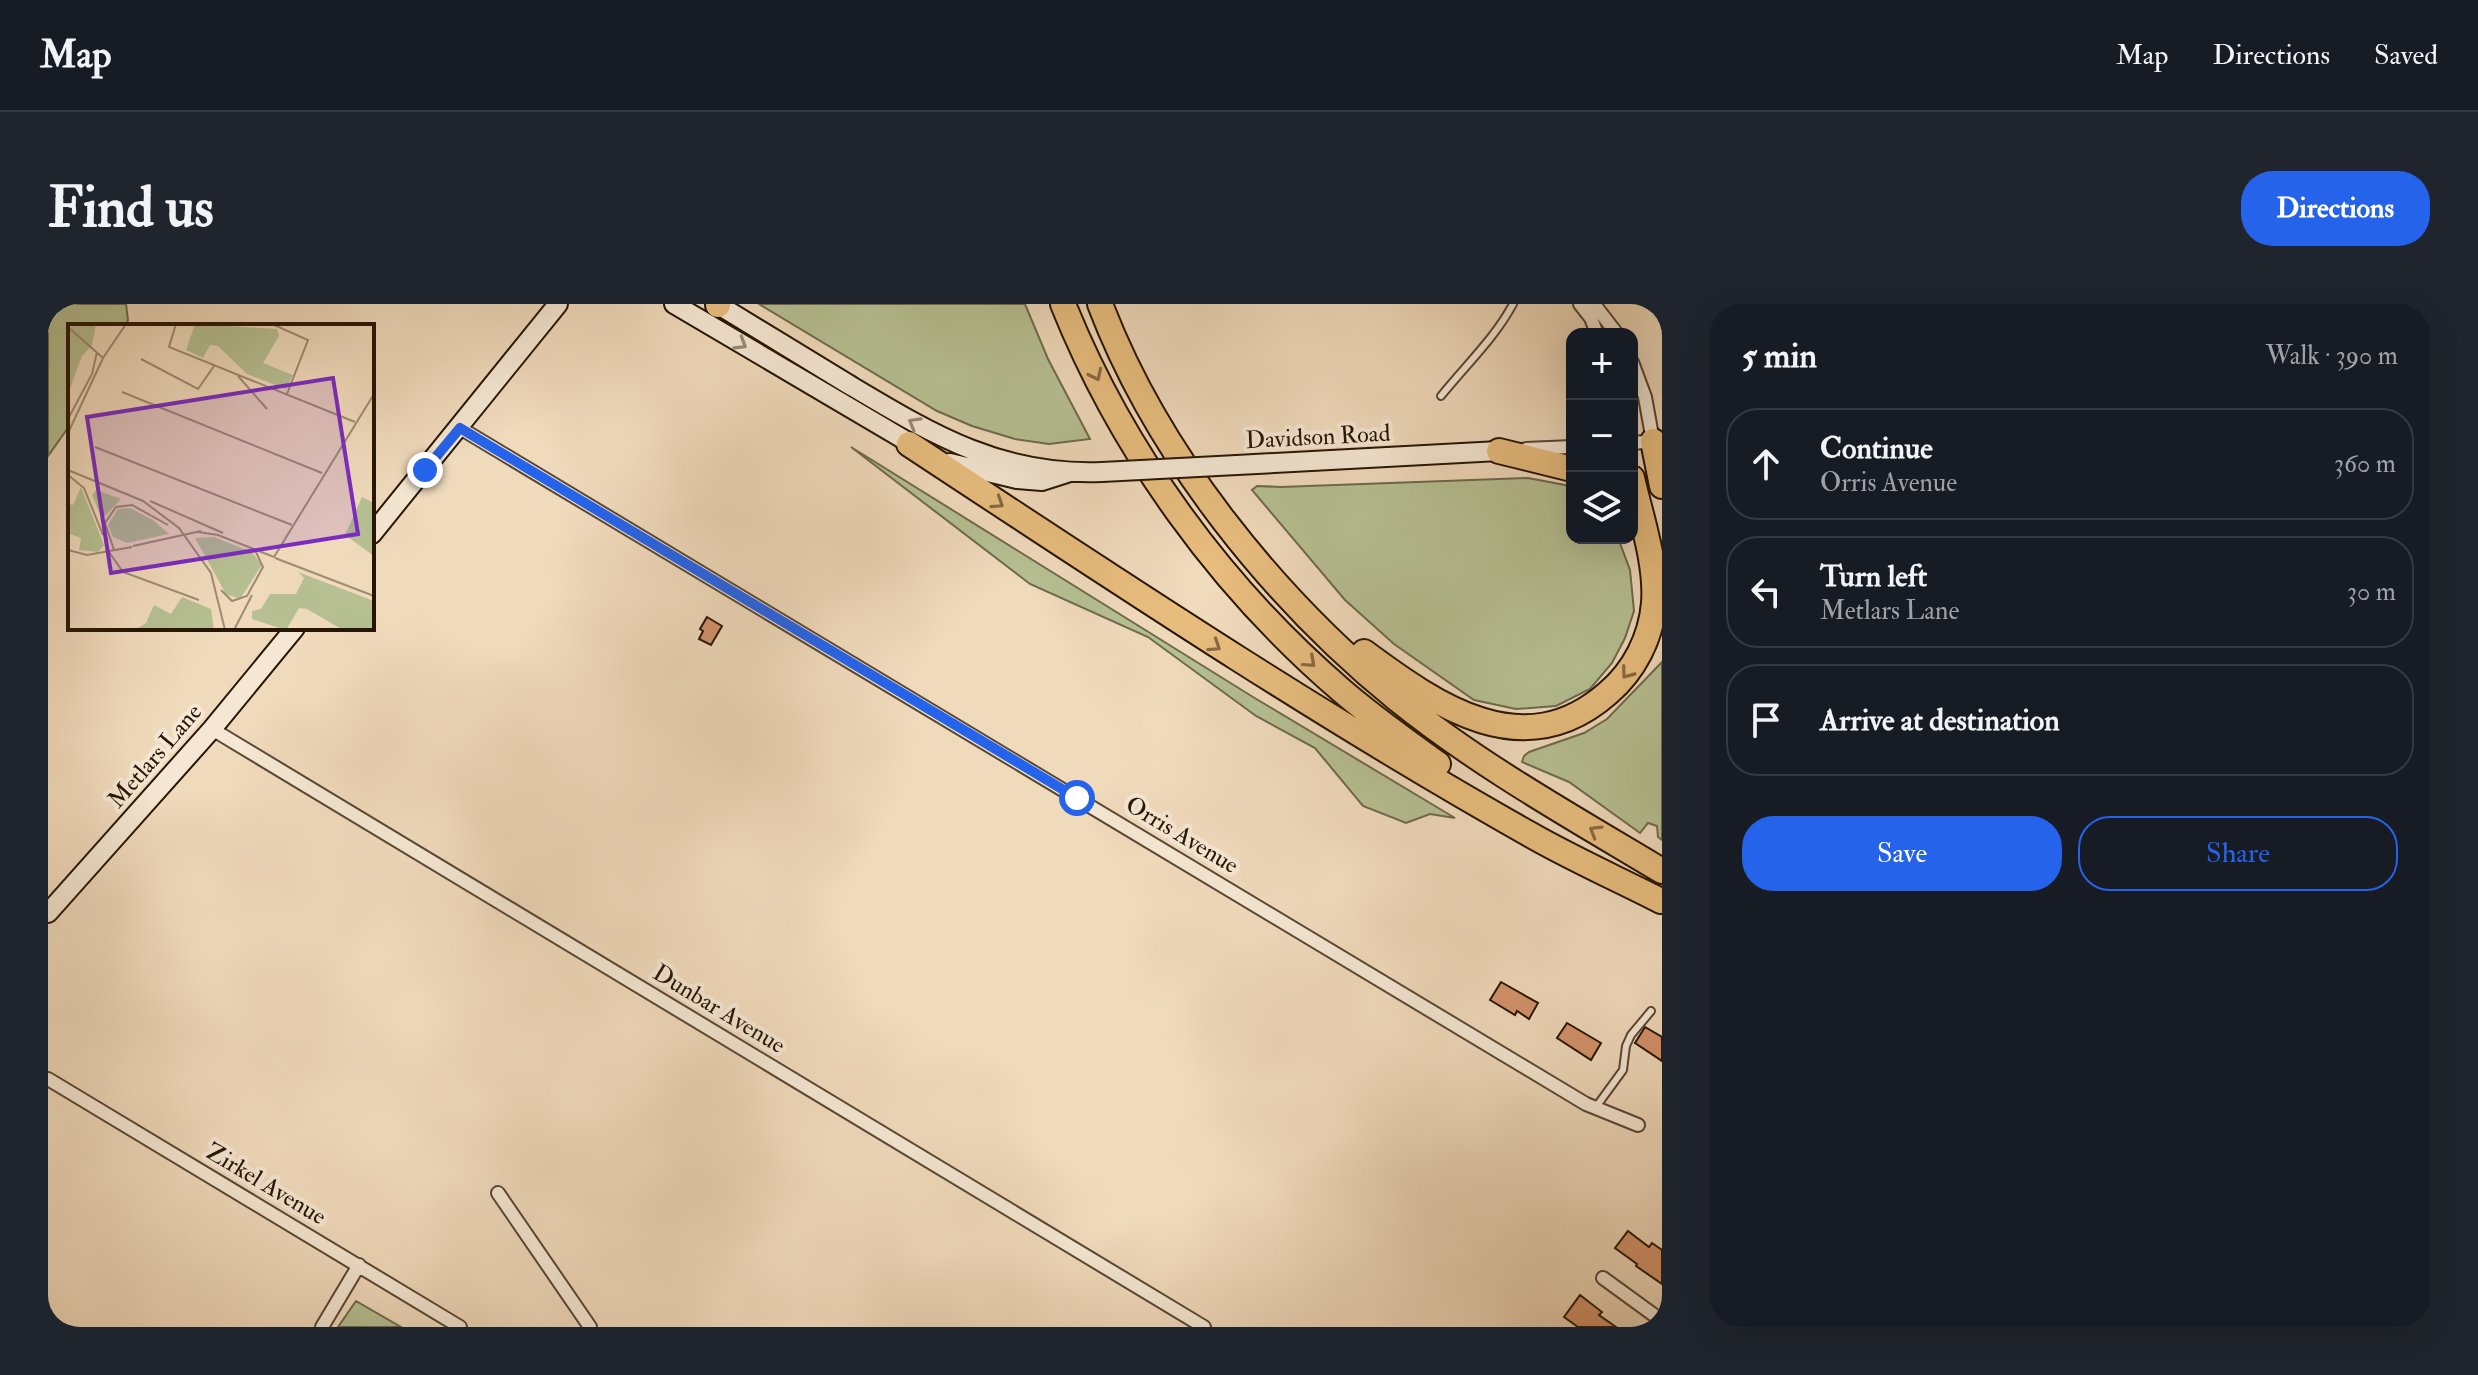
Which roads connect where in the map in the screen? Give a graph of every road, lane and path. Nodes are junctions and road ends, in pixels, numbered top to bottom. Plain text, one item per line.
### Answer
1 (558, 304) edge
2 (674, 304) edge
3 (718, 304) edge
4 (1063, 304) edge
5 (1100, 304) edge
6 (1513, 304) edge
7 (1580, 304) edge
8 (1594, 304) edge
9 (1595, 328) edge
10 (1612, 328) edge
11 (1638, 378) edge
12 (1441, 396) dead end
13 (460, 428) junction
14 (1649, 442) edge
15 (909, 444) junction
16 (1566, 447) edge
17 (1499, 451) junction
18 (1566, 468) edge
19 (1067, 473) junction
20 (1662, 486) edge
21 (1638, 506) edge
22 (1638, 531) edge
23 (374, 532) edge
24 (1647, 547) junction
25 (1248, 550) junction
26 (293, 630) edge
27 (212, 729) junction
28 (1662, 871) edge
29 (1662, 902) edge
30 (48, 913) edge
31 (1651, 1011) dead end
32 (48, 1079) edge
33 (1596, 1107) junction
34 (1638, 1125) dead end
35 (498, 1193) dead end
36 (359, 1265) junction
37 (1603, 1278) dead end
38 (1662, 1321) edge
39 (322, 1327) edge
40 (460, 1327) edge
41 (590, 1327) edge
42 (1204, 1327) edge

1 - 13 main road
2 -> 15 main road, Davidson Road
19 -> 3 main road, Davidson Road
4 -> 29 highway
5 - 25 highway
6 - 12 lane
7 - 9 street
8 - 10 street
11 - 14 street
13 - 23 main road
13 - 33 street, Orris Avenue
14 - 20 highway
15 - 19 main road, Davidson Road
15 -> 29 highway
16 - 17 street, Davidson Road
17 - 18 highway
17 - 19 main road, Davidson Road, bridge
21 - 24 highway
22 - 24 highway
24 -> 25 highway
28 -> 25 highway
26 - 27 main road, Metlars Lane
27 - 30 main road, Metlars Lane
27 - 42 street, Dunbar Avenue
31 - 33 lane
32 - 36 street, Zirkel Avenue
33 - 34 street, Orris Avenue
35 - 41 street
36 - 39 street
36 - 40 street, Zirkel Avenue
37 - 38 street

